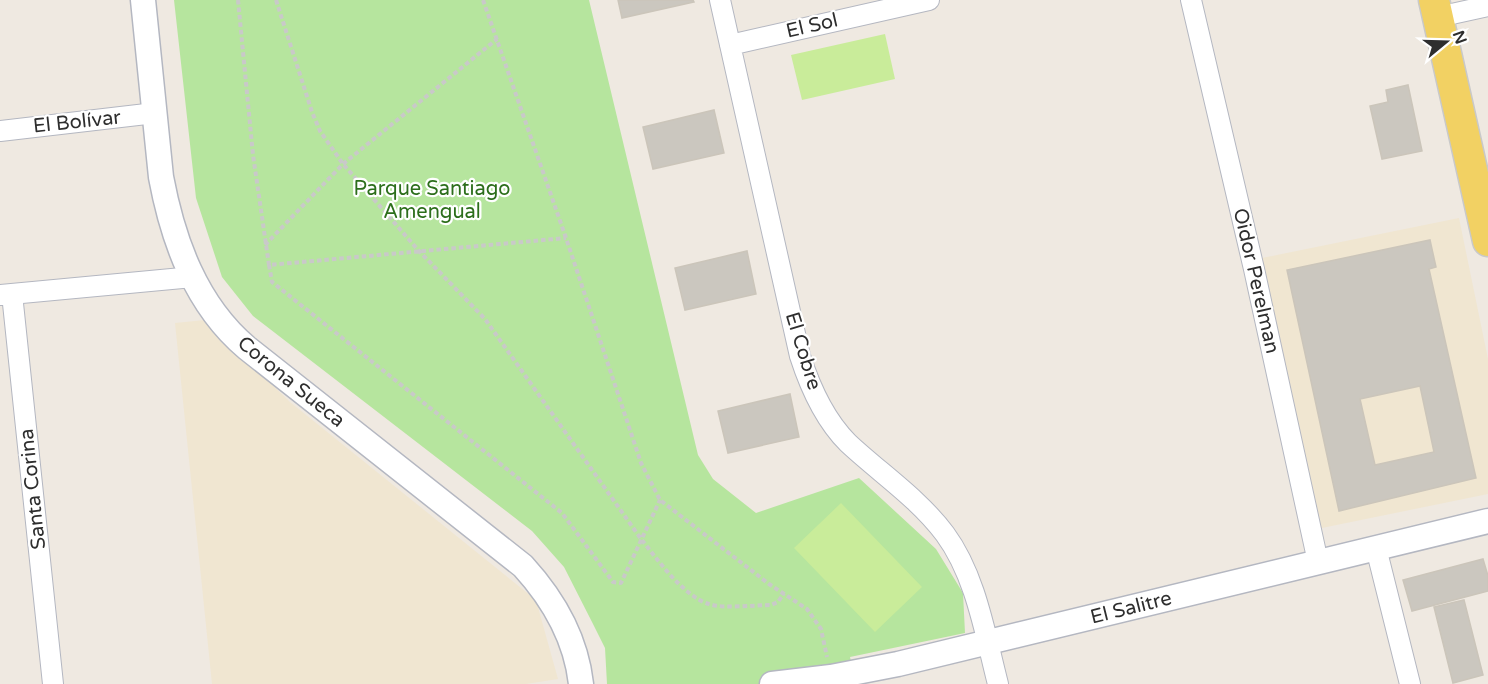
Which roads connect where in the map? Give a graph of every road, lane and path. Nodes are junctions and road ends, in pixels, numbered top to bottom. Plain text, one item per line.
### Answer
1 (143, 0) edge
2 (238, 0) edge
3 (276, 0) edge
4 (483, 0) edge
5 (720, 0) edge
6 (929, 0) edge
7 (1191, 0) edge
8 (1488, 6) edge
9 (1436, 9) edge
10 (497, 39) junction
11 (730, 45) junction
12 (155, 113) junction
13 (0, 130) edge
14 (343, 164) junction
15 (566, 238) junction
16 (1488, 241) edge
17 (265, 245) junction
18 (419, 251) junction
19 (269, 266) junction
20 (193, 277) junction
21 (6, 295) edge
22 (660, 500) junction
23 (1488, 520) edge
24 (641, 539) junction
25 (1376, 548) junction
26 (1318, 562) junction
27 (784, 593) junction
28 (988, 643) junction
29 (831, 677) junction
30 (53, 684) edge
31 (581, 684) edge
32 (772, 684) edge
33 (998, 684) edge
34 (1410, 684) edge

1 - 12 street, Corona Sueca
2 - 17 path
3 - 14 path
4 - 10 path
5 - 11 street, El Cobre
6 - 11 street, El Sol
7 - 26 street, Oidor Perelman
8 - 9 street
9 - 16 main road
10 - 14 path
10 - 15 path
11 - 28 street, El Cobre
12 - 13 street, El Bolívar
12 - 20 street, Corona Sueca
14 - 17 path
14 - 18 path
15 - 18 path
15 - 22 path
17 - 19 path
18 - 19 path
18 - 24 path
19 - 24 path
20 - 21 street
20 - 31 street, Corona Sueca
21 - 30 street, Santa Corina
22 - 24 path
22 - 27 path
23 - 25 street, El Salitre
24 - 27 path
25 - 26 street, El Salitre
25 - 34 street
26 - 28 street, El Salitre
27 - 29 path
28 - 29 street, El Salitre
28 - 33 street, El Cobre
29 - 32 street, El Salitre

